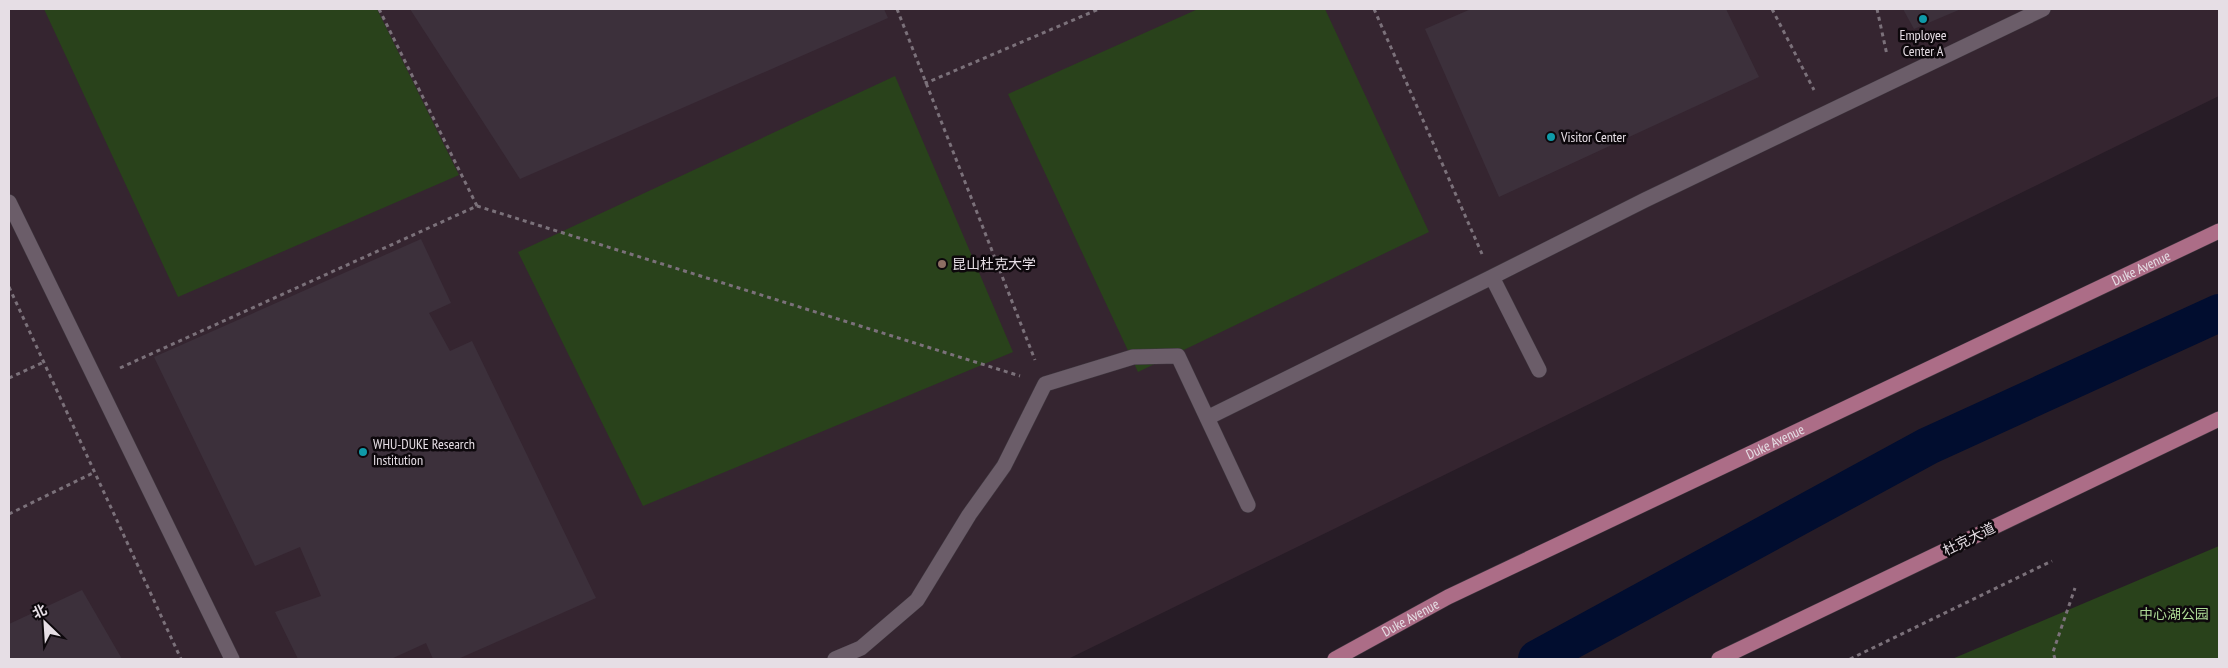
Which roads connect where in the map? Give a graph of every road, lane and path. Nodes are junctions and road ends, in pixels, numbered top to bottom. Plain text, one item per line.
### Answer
1 (379, 9) edge
2 (897, 9) edge
3 (1099, 9) edge
4 (1374, 9) edge
5 (1772, 9) edge
6 (2044, 9) edge
7 (926, 83) junction
8 (1826, 113) junction
9 (9, 202) edge
10 (477, 206) junction
11 (2219, 231) edge
12 (1492, 277) junction
13 (9, 287) edge
14 (44, 362) junction
15 (1540, 370) dead end
16 (9, 378) edge
17 (95, 380) junction
18 (1045, 384) junction
19 (1207, 418) junction
20 (2219, 419) edge
21 (95, 472) junction
22 (1248, 505) dead end
23 (9, 514) edge
24 (2052, 562) dead end
25 (2075, 588) dead end
26 (182, 659) edge
27 (232, 659) edge
28 (835, 659) edge
29 (1335, 659) edge
30 (1719, 659) edge
31 (1850, 659) edge
32 (2054, 659) edge

1 - 10 path
2 - 7 path
3 - 7 path
4 - 12 path
5 - 8 path
6 - 8 street
7 - 18 path
8 - 12 street
9 - 17 street
10 - 17 path
10 - 18 path
11 - 29 main road, Duke Avenue
12 - 15 street
12 - 19 street
13 - 14 path
14 - 16 path
14 - 21 path
17 - 27 street
18 - 19 street
18 - 28 street
19 - 22 street
20 - 30 main road, 杜克大道
21 - 23 path
21 - 26 path
24 - 31 path
25 - 32 path

